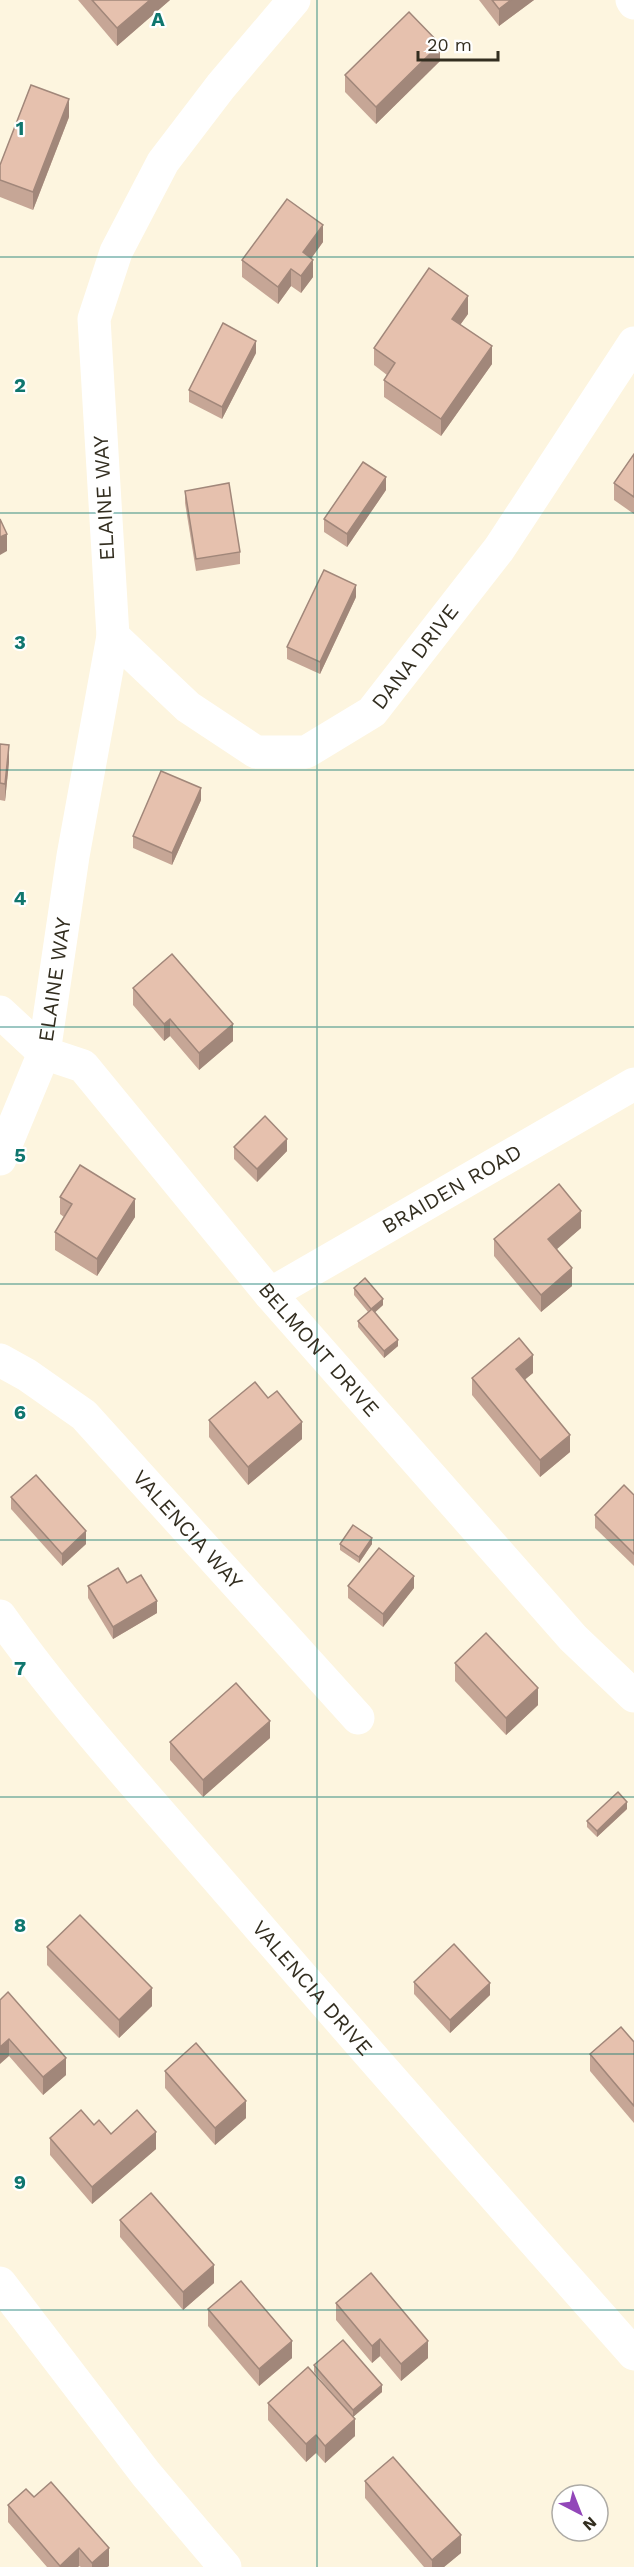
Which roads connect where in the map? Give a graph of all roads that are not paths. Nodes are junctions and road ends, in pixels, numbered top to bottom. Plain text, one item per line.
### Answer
1 (294, 0) edge
2 (634, 343) edge
3 (113, 636) junction
4 (0, 1012) edge
5 (44, 1053) junction
6 (634, 1084) edge
7 (0, 1159) edge
8 (270, 1294) junction
9 (0, 1360) edge
10 (0, 1616) edge
11 (634, 1696) edge
12 (358, 1718) dead end
13 (0, 2283) edge
14 (634, 2354) edge
15 (225, 2567) edge

1 - 3 street, ELAINE WAY
2 - 3 street, DANA DRIVE
3 - 5 street, ELAINE WAY
4 - 5 street, BELMONT DRIVE
5 - 7 street
5 - 8 street, BELMONT DRIVE
6 - 8 street, BRAIDEN ROAD
8 - 11 street, BELMONT DRIVE
9 - 12 street, VALENCIA WAY
10 - 14 street, VALENCIA DRIVE
13 - 15 street

